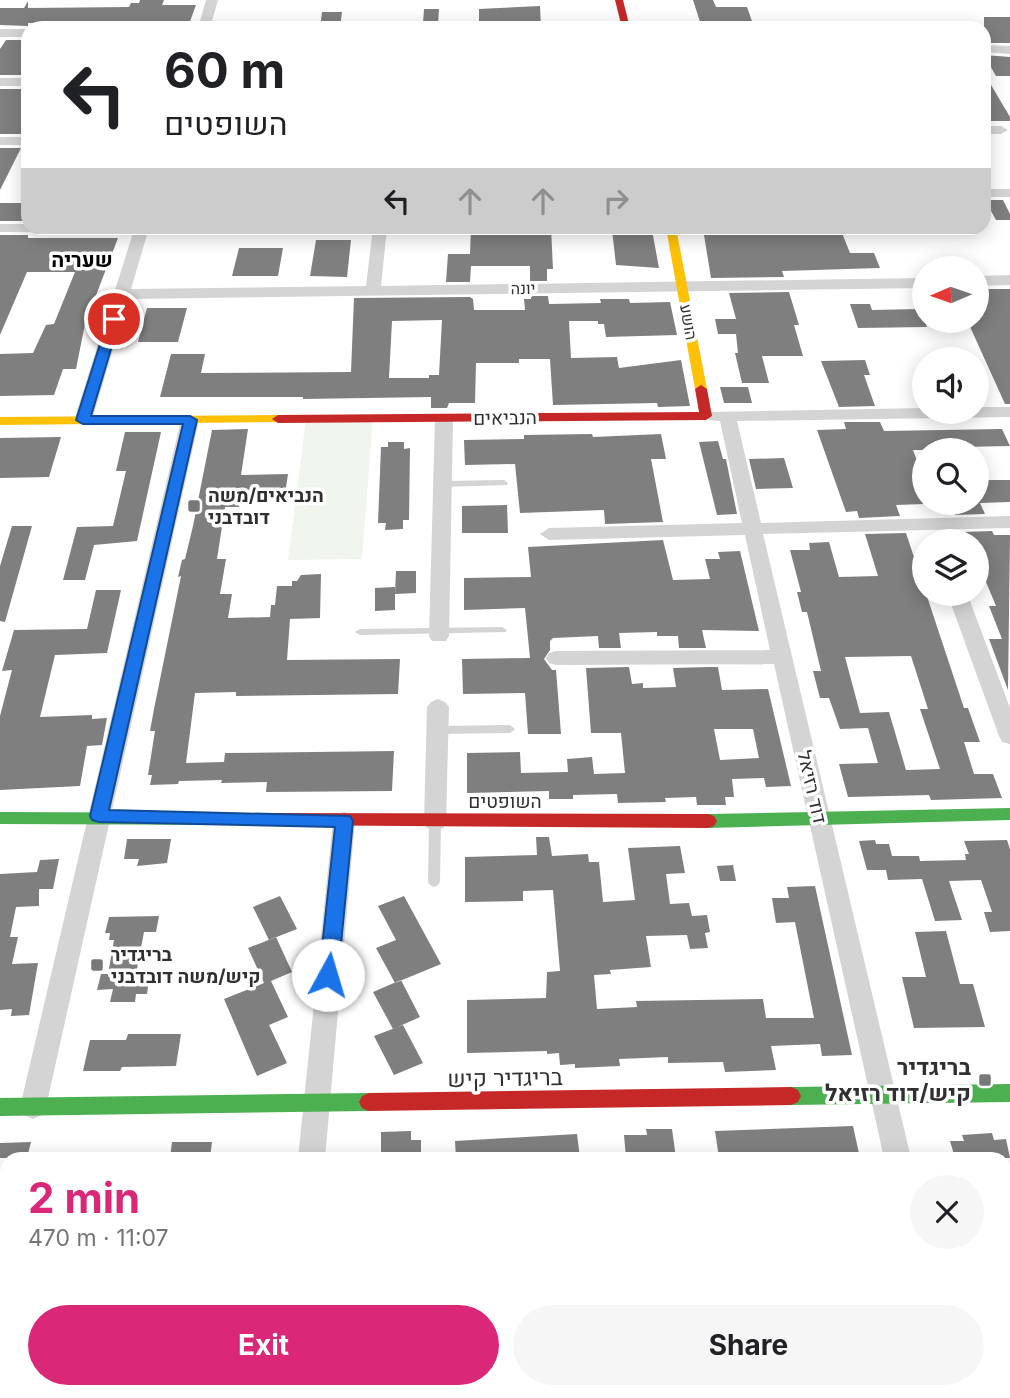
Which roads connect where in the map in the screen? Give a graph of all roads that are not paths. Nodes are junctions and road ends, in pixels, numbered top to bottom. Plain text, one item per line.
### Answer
1 (212, 0) edge
2 (619, 0) edge
3 (632, 0) edge
4 (206, 21) edge
5 (624, 21) edge
6 (636, 21) edge
7 (0, 33) edge
8 (21, 33) edge
9 (991, 50) edge
10 (1010, 50) edge
11 (0, 82) edge
12 (21, 82) edge
13 (991, 130) edge
14 (1001, 130) dead end
15 (0, 141) edge
16 (21, 141) edge
17 (991, 192) edge
18 (1010, 193) edge
19 (0, 229) edge
20 (21, 229) edge
21 (140, 235) edge
22 (379, 235) edge
23 (672, 235) edge
24 (1010, 280) edge
25 (989, 281) edge
26 (912, 283) edge
27 (683, 286) junction
28 (373, 289) junction
29 (122, 294) junction
30 (1010, 412) edge
31 (717, 416) junction
32 (444, 419) junction
33 (83, 420) junction
34 (190, 420) junction
35 (0, 421) edge
36 (504, 483) dead end
37 (443, 484) junction
38 (1010, 522) edge
39 (753, 529) junction
40 (962, 529) edge
41 (912, 533) edge
42 (549, 534) dead end
43 (962, 606) edge
44 (502, 630) dead end
45 (360, 632) dead end
46 (439, 634) junction
47 (782, 657) junction
48 (556, 659) dead end
49 (438, 707) dead end
50 (510, 729) dead end
51 (437, 730) junction
52 (1010, 736) edge
53 (1010, 814) edge
54 (99, 816) junction
55 (0, 818) edge
56 (820, 820) junction
57 (344, 821) junction
58 (435, 822) junction
59 (434, 882) dead end
60 (1010, 1093) edge
61 (883, 1096) junction
62 (315, 1103) junction
63 (0, 1107) edge
64 (33, 1107) junction
65 (311, 1152) edge
66 (897, 1152) edge

1 - 4 street
2 - 5 street
3 - 6 street
7 - 8 street
9 - 10 street
11 - 12 street
13 - 14 street
15 - 16 street
17 - 18 street
19 - 20 street
21 - 29 street
22 - 28 street
23 - 27 street, הושע
24 - 25 street
26 - 27 street, יונה
27 - 28 street, יונה
27 - 31 street, הושע
28 - 29 street, יונה
29 - 33 street
30 - 31 street, הנביאים
31 - 32 street, הנביאים
31 - 39 street, דוד רזיאל
32 - 34 street, הנביאים
32 - 37 street
33 - 34 street, הנביאים
33 - 35 street, הנביאים
34 - 54 street
36 - 37 lane
37 - 46 street
38 - 40 street
39 - 41 street
39 - 42 street
39 - 47 street, דוד רזיאל
43 - 52 street
44 - 46 lane
45 - 46 lane
47 - 48 street
47 - 56 street, דוד רזיאל
49 - 51 street
50 - 51 lane
51 - 58 street
53 - 56 street, השופטים
54 - 55 street, השופטים
54 - 57 street, השופטים
54 - 64 street
56 - 58 street, השופטים
56 - 61 street, דוד רזיאל
57 - 58 street, השופטים
57 - 62 street
58 - 59 lane
60 - 61 street, בריגדיר קיש
61 - 62 street, בריגדיר קיש
61 - 66 street, דוד רזיאל
62 - 64 street, בריגדיר קיש
62 - 65 street
63 - 64 street, בריגדיר קיש

